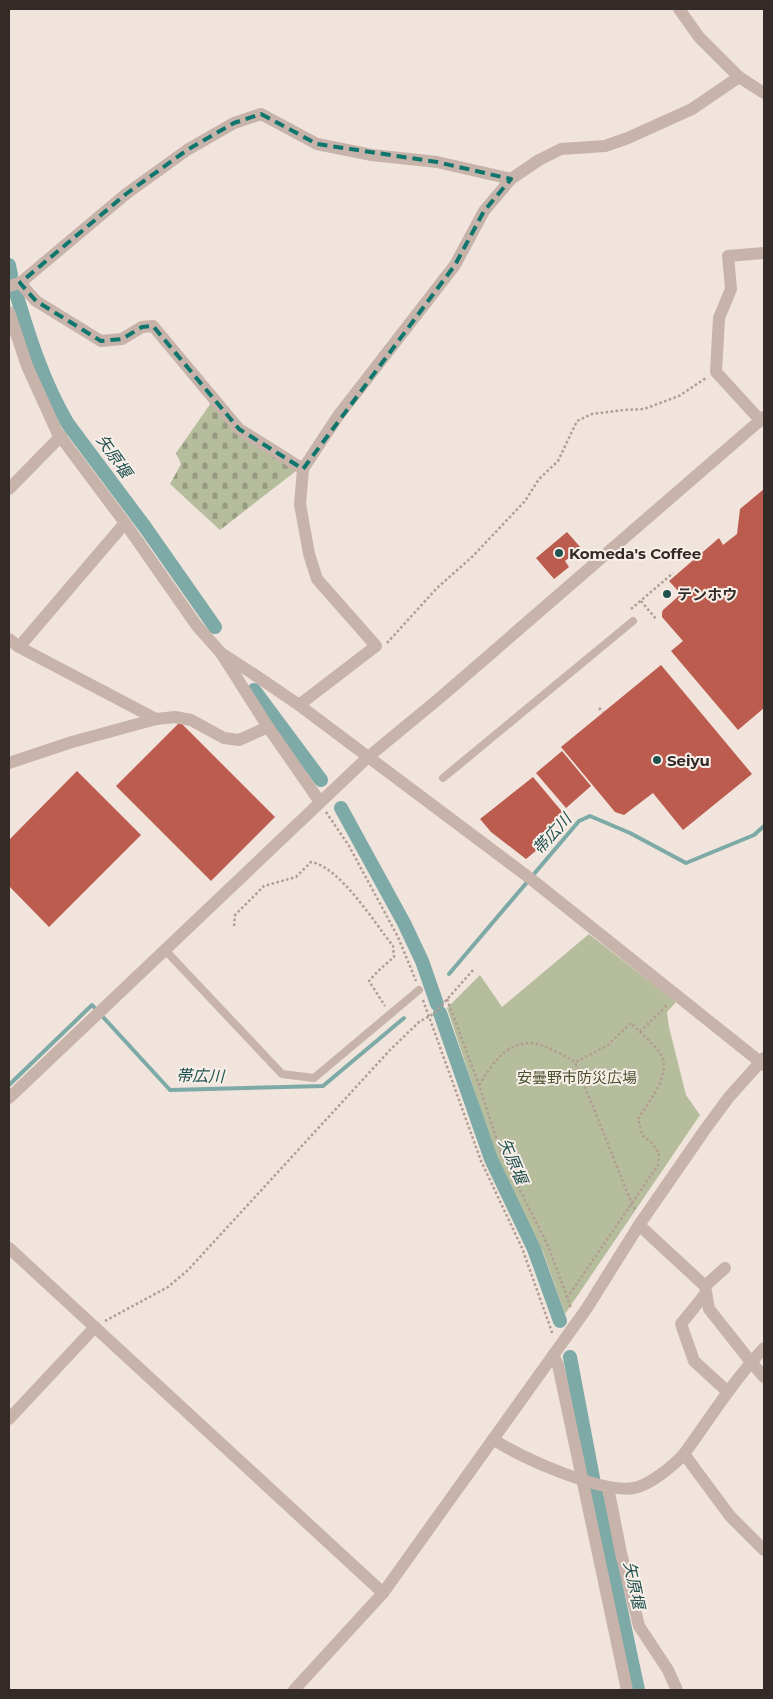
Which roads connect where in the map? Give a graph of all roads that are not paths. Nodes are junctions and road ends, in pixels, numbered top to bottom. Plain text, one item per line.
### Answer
1 (679, 9) edge
2 (739, 77) junction
3 (764, 92) edge
4 (511, 179) junction
5 (764, 253) edge
6 (14, 285) edge
7 (9, 312) edge
8 (762, 418) edge
9 (61, 436) junction
10 (303, 469) junction
11 (9, 488) edge
12 (125, 523) junction
13 (633, 621) dead end
14 (9, 639) edge
15 (19, 647) junction
16 (221, 653) junction
17 (299, 705) junction
18 (156, 719) junction
19 (268, 727) junction
20 (367, 758) junction
21 (9, 763) edge
22 (443, 778) dead end
23 (320, 802) junction
24 (165, 950) junction
25 (419, 990) road end
26 (763, 1061) edge
27 (9, 1098) edge
28 (639, 1224) junction
29 (9, 1248) edge
30 (724, 1268) dead end
31 (706, 1290) junction
32 (95, 1327) junction
33 (764, 1348) edge
34 (556, 1351) junction
35 (751, 1362) junction
36 (764, 1377) edge
37 (728, 1392) junction
38 (9, 1419) edge
39 (493, 1439) junction
40 (684, 1454) junction
41 (582, 1479) junction
42 (608, 1487) junction
43 (764, 1550) edge
44 (383, 1593) junction
45 (294, 1690) edge
46 (627, 1690) edge
47 (677, 1690) edge

1 - 2 street
2 - 3 street
2 - 4 street
4 - 6 street
4 - 10 street
5 - 8 street
6 - 10 street
7 - 9 street
8 - 20 street
9 - 11 street
9 - 12 street
10 - 17 street
12 - 15 street
12 - 16 street
13 - 22 lane
14 - 15 street
15 - 18 street
16 - 17 street
16 - 19 street
17 - 20 street
18 - 19 street
18 - 21 street
19 - 23 street
20 - 23 street
20 - 26 street
23 - 24 street
24 - 25 lane
24 - 27 street
26 - 28 street
28 - 31 street
28 - 34 street
29 - 32 street
30 - 31 street
31 - 35 street
31 - 37 street
32 - 38 street
32 - 44 street
33 - 35 street
34 - 39 street
34 - 41 street
35 - 36 street
35 - 37 street
37 - 40 street
39 - 41 street
39 - 44 street
40 - 42 street
40 - 43 street
41 - 42 street
41 - 46 street
42 - 47 street
44 - 45 street

